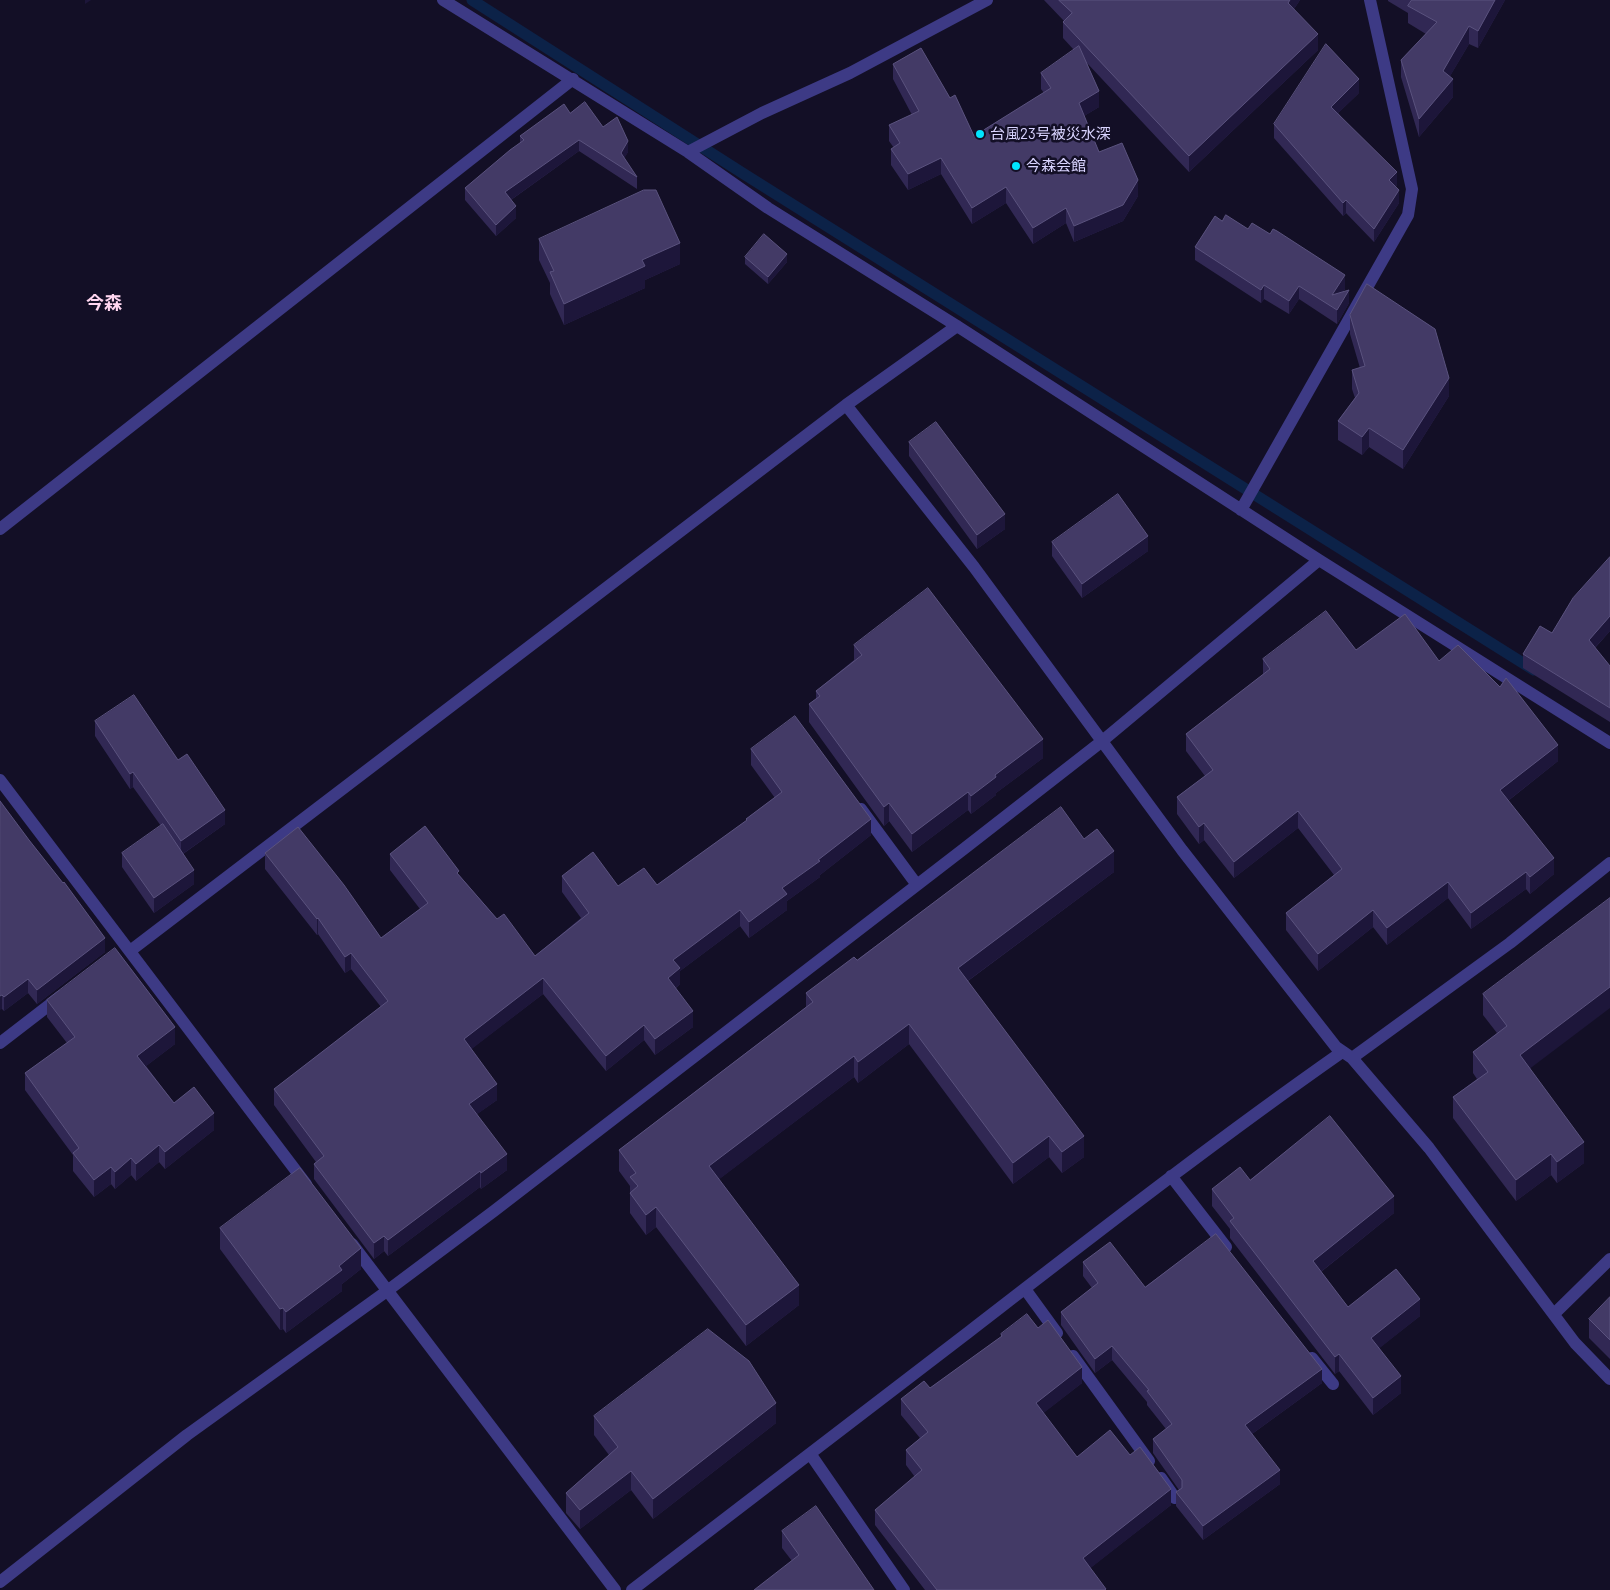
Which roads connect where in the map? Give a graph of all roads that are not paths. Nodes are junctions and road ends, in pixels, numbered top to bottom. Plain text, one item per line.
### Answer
1 (443, 0) edge
2 (987, 0) edge
3 (1370, 0) edge
4 (572, 79) junction
5 (688, 152) junction
6 (957, 326) junction
7 (846, 405) junction
8 (1241, 510) junction
9 (0, 530) edge
10 (1319, 560) junction
11 (1101, 742) junction
12 (1610, 743) edge
13 (0, 780) edge
14 (854, 798) edge
15 (1610, 863) edge
16 (917, 886) junction
17 (125, 950) junction
18 (71, 988) edge
19 (0, 1043) edge
20 (1347, 1055) junction
21 (1171, 1176) junction
22 (315, 1196) edge
23 (345, 1235) edge
24 (1231, 1253) edge
25 (1610, 1259) edge
26 (1025, 1289) junction
27 (387, 1291) junction
28 (1554, 1314) junction
29 (1303, 1346) edge
30 (1610, 1379) edge
31 (1333, 1384) dead end
32 (810, 1455) junction
33 (1175, 1498) edge
34 (0, 1582) edge
35 (615, 1590) edge
36 (632, 1590) edge
37 (904, 1590) edge

1 - 4 street
2 - 5 street
3 - 8 street
4 - 5 street
4 - 9 street
5 - 6 street
6 - 7 street
6 - 8 street
7 - 11 street
7 - 17 street
8 - 10 street
10 - 11 street
10 - 12 street
11 - 16 street
11 - 20 street
13 - 17 street
14 - 16 street
15 - 20 street
16 - 27 street
17 - 22 street
18 - 19 street
20 - 21 street
20 - 28 street
21 - 24 street
21 - 26 street
23 - 27 street
25 - 28 street
26 - 32 street
26 - 33 street
27 - 34 street
27 - 35 street
28 - 30 street
29 - 31 street
32 - 36 street
32 - 37 street

